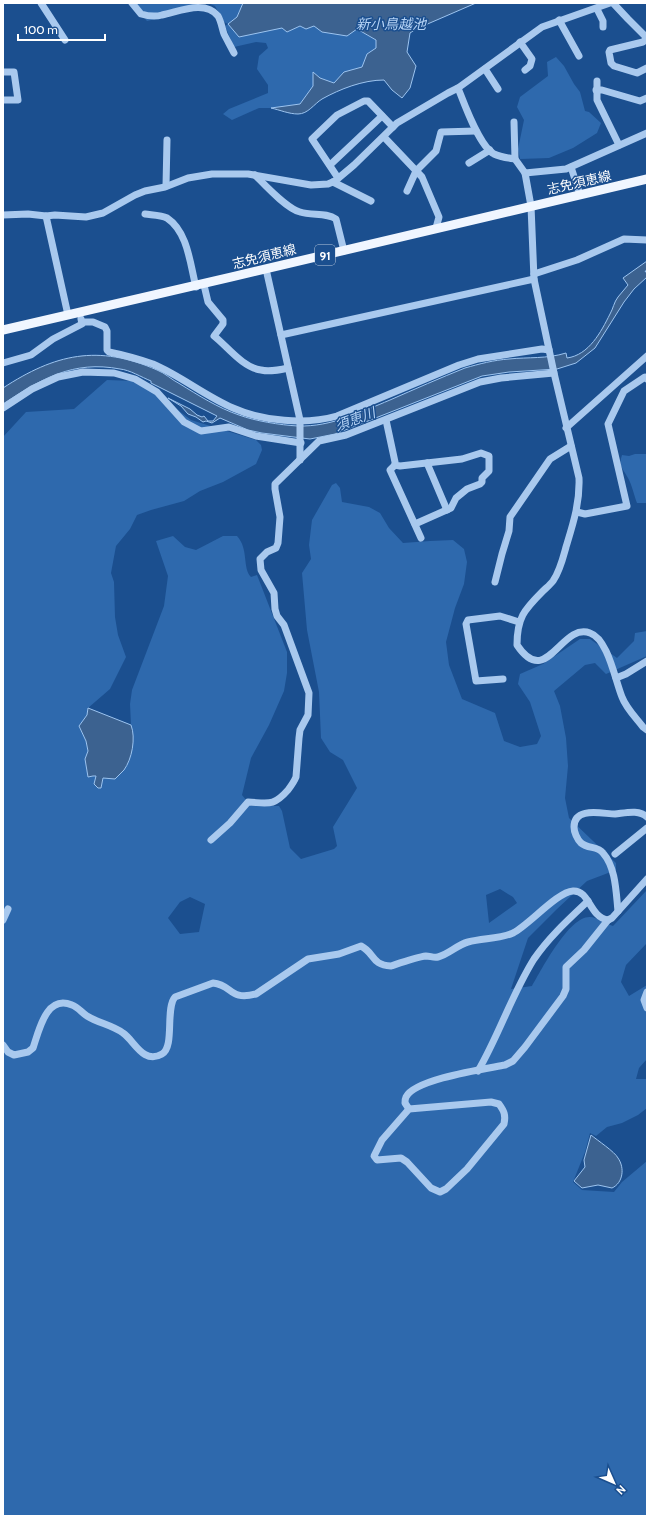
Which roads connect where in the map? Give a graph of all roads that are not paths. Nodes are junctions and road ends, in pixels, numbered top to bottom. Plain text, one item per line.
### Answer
1 (42, 3) edge
2 (132, 3) edge
3 (610, 3) edge
4 (613, 3) edge
5 (597, 9) junction
6 (559, 20) junction
7 (603, 27) dead end
8 (647, 38) edge
9 (65, 40) dead end
10 (520, 42) junction
11 (234, 53) dead end
12 (579, 56) dead end
13 (647, 68) edge
14 (485, 69) junction
15 (525, 70) dead end
16 (3, 72) edge
17 (597, 81) dead end
18 (458, 88) junction
19 (498, 89) dead end
20 (596, 90) junction
21 (647, 98) edge
22 (3, 100) edge
23 (382, 116) junction
24 (514, 122) dead end
25 (393, 127) junction
26 (476, 131) junction
27 (647, 133) edge
28 (384, 137) junction
29 (167, 140) dead end
30 (619, 145) junction
31 (490, 150) junction
32 (515, 159) junction
33 (469, 163) dead end
34 (330, 165) junction
35 (571, 167) junction
36 (416, 171) junction
37 (525, 173) junction
38 (255, 175) junction
39 (647, 179) edge
40 (336, 180) junction
41 (166, 186) junction
42 (407, 191) dead end
43 (580, 195) junction
44 (371, 201) dead end
45 (531, 206) junction
46 (145, 214) dead end
47 (3, 215) edge
48 (46, 216) junction
49 (436, 228) junction
50 (647, 240) edge
51 (344, 251) junction
52 (266, 269) junction
53 (534, 277) junction
54 (200, 286) junction
55 (79, 313) junction
56 (68, 315) junction
57 (82, 322) junction
58 (3, 330) edge
59 (281, 335) junction
60 (549, 352) junction
61 (647, 356) edge
62 (3, 363) edge
63 (288, 368) junction
64 (554, 372) junction
65 (647, 379) edge
66 (3, 408) edge
67 (300, 420) junction
68 (386, 420) junction
69 (566, 428) junction
70 (301, 442) junction
71 (571, 446) junction
72 (300, 460) junction
73 (426, 463) junction
74 (394, 465) junction
75 (447, 510) junction
76 (577, 512) junction
77 (415, 524) junction
78 (421, 538) dead end
79 (495, 582) dead end
80 (520, 622) junction
81 (647, 661) edge
82 (616, 678) junction
83 (503, 679) dead end
84 (647, 730) edge
85 (647, 817) edge
86 (647, 828) edge
87 (211, 840) dead end
88 (615, 854) dead end
89 (647, 879) edge
90 (588, 901) junction
91 (8, 909) dead end
92 (618, 911) junction
93 (3, 920) edge
94 (608, 920) junction
95 (647, 992) edge
96 (647, 1008) edge
97 (3, 1045) edge
98 (478, 1071) junction
99 (409, 1109) junction

1 - 9 street
2 - 11 street
3 - 5 street
4 - 8 street
5 - 6 street
5 - 7 street
6 - 10 street
6 - 12 street
8 - 13 street
10 - 14 street
10 - 15 street
14 - 18 street
14 - 19 street
16 - 22 street
17 - 20 street
18 - 25 street
18 - 26 street
20 - 21 street
20 - 30 street
23 - 25 street
23 - 34 street
23 - 34 street
24 - 32 street
25 - 28 street
26 - 31 street
26 - 36 street
27 - 30 street
28 - 36 street
28 - 40 street
29 - 41 street
30 - 35 street
31 - 32 street
31 - 33 street
32 - 37 street
34 - 40 street
35 - 37 street
35 - 43 street
36 - 42 street
36 - 49 street
37 - 45 street
38 - 40 street
38 - 41 street
38 - 51 street
39 - 43 main road, 志免須恵線 / 91
40 - 44 street
41 - 48 street
43 - 45 main road, 志免須恵線 / 91
45 - 49 main road, 志免須恵線 / 91
45 - 53 street
46 - 54 street
47 - 48 street
48 - 56 street
49 - 51 main road, 志免須恵線 / 91
50 - 53 street
51 - 52 main road, 志免須恵線 / 91
52 - 54 main road, 志免須恵線 / 91
52 - 59 street
53 - 59 street
53 - 60 street
54 - 55 main road, 志免須恵線 / 91
54 - 63 street
55 - 56 main road, 志免須恵線 / 91
55 - 57 street
56 - 58 main road, 志免須恵線 / 91
57 - 62 street
57 - 67 street
59 - 63 street
60 - 64 street
60 - 67 street
61 - 69 street
63 - 67 street
64 - 68 street
64 - 69 street
65 - 76 street
66 - 70 street
67 - 70 street
68 - 72 street
68 - 74 street
69 - 71 street
70 - 72 street
71 - 76 street
71 - 79 street
72 - 87 street
73 - 74 street
73 - 75 street
73 - 75 street
74 - 77 street
75 - 77 street
76 - 80 street
77 - 78 street
80 - 82 street
80 - 83 street
81 - 82 street
82 - 84 street
85 - 92 street
86 - 88 street
89 - 92 street
90 - 94 street
90 - 97 street
90 - 98 street
91 - 93 street
92 - 94 street
94 - 98 street
95 - 96 street
98 - 99 street
99 - 99 street

